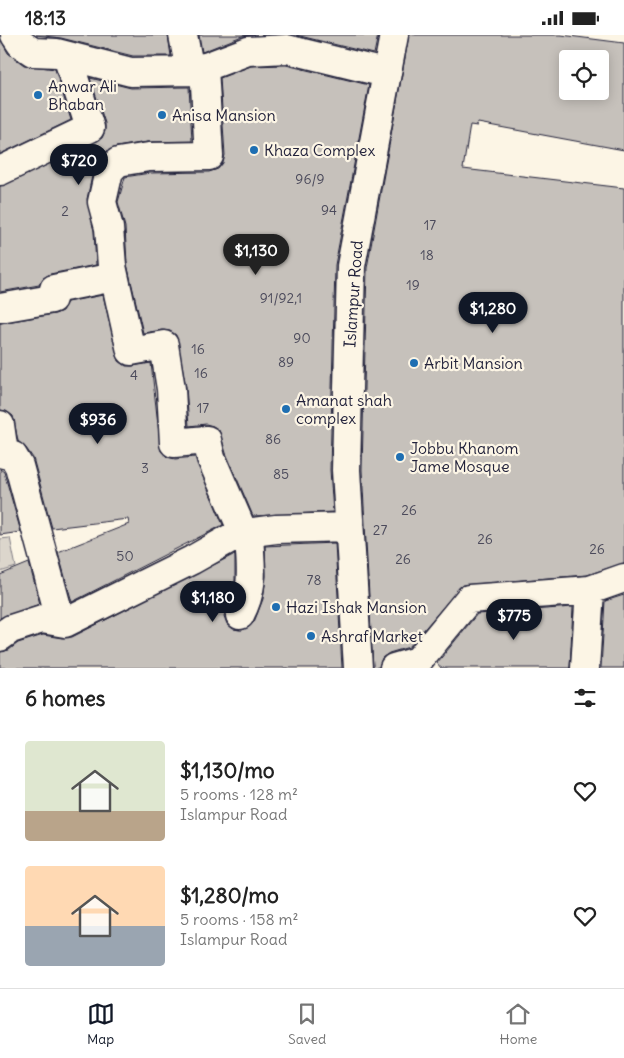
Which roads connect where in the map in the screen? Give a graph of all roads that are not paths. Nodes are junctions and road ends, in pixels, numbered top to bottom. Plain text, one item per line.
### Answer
1 (15, 35) edge
2 (183, 35) edge
3 (394, 35) edge
4 (252, 43) edge
5 (67, 56) junction
6 (197, 69) junction
7 (386, 73) junction
8 (0, 171) edge
9 (114, 277) junction
10 (0, 308) edge
11 (0, 425) edge
12 (2, 453) edge
13 (349, 527) junction
14 (246, 533) junction
15 (624, 578) edge
16 (590, 590) junction
17 (240, 615) dead end
18 (61, 622) junction
19 (0, 637) edge
20 (413, 665) edge
21 (358, 668) edge
22 (585, 668) edge

1 - 5 street
2 - 6 street
3 - 7 street, Islampur Road
4 - 6 street
4 - 7 street
5 - 6 street
5 - 8 street
6 - 9 street
7 - 13 street, Islampur Road
9 - 10 street
9 - 14 street
11 - 12 street
12 - 18 street
13 - 14 street
13 - 21 street, Islampur Road
14 - 17 street
14 - 18 street
15 - 16 street
16 - 20 street
16 - 22 street
18 - 19 street

